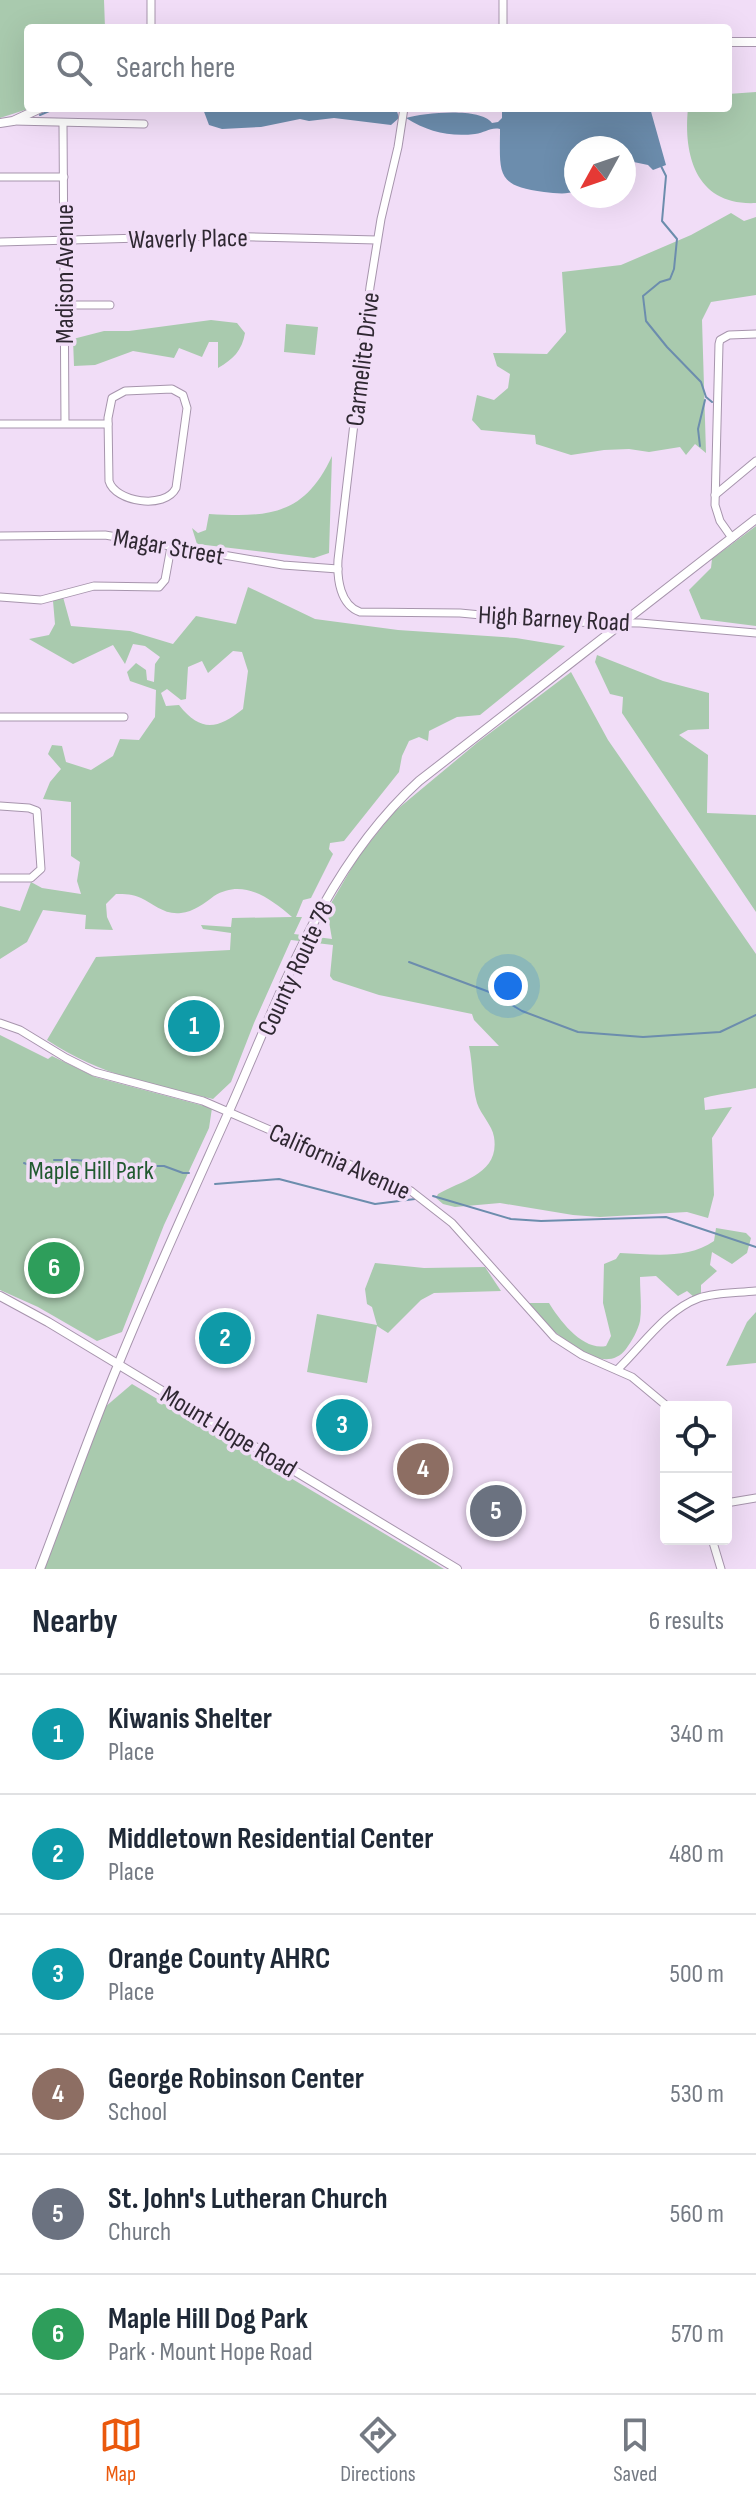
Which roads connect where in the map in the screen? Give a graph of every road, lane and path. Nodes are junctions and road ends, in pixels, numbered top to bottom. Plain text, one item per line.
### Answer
1 (151, 0) edge
2 (503, 0) edge
3 (151, 24) edge
4 (503, 24) edge
5 (732, 42) edge
6 (756, 42) edge
7 (32, 112) edge
8 (403, 112) edge
9 (13, 121) junction
10 (0, 123) edge
11 (63, 124) junction
12 (144, 124) dead end
13 (0, 177) edge
14 (64, 177) junction
15 (65, 240) junction
16 (377, 240) junction
17 (0, 242) edge
18 (65, 305) junction
19 (110, 305) dead end
20 (756, 334) edge
21 (65, 423) junction
22 (0, 424) edge
23 (108, 424) junction
24 (756, 461) edge
25 (715, 495) junction
26 (756, 519) edge
27 (0, 536) edge
28 (732, 538) junction
29 (171, 547) junction
30 (338, 569) junction
31 (0, 597) edge
32 (352, 608) joint
33 (619, 623) junction
34 (756, 633) edge
35 (0, 717) edge
36 (124, 717) dead end
37 (0, 806) edge
38 (0, 878) edge
39 (0, 1023) edge
40 (229, 1112) junction
41 (756, 1291) edge
42 (0, 1296) edge
43 (118, 1364) junction
44 (618, 1369) junction
45 (661, 1401) edge
46 (756, 1498) edge
47 (732, 1502) edge
48 (714, 1545) edge
49 (40, 1569) edge
50 (457, 1569) edge
51 (721, 1569) edge

1 - 3 street
2 - 4 street
5 - 6 street
7 - 9 street
8 - 16 street, Carmelite Drive
9 - 10 street
9 - 11 street
11 - 12 street
11 - 14 street, Madison Avenue
13 - 14 street
14 - 15 street, Madison Avenue
15 - 16 street, Waverly Place
15 - 17 street, Waverly Place
15 - 18 street, Madison Avenue
16 - 30 street, Carmelite Drive
18 - 19 street
18 - 21 street, Madison Avenue
20 - 25 street
21 - 22 street
21 - 23 street
23 - 23 street
24 - 25 street
25 - 28 street
26 - 28 street, County Route 78
27 - 29 street, Magar Street
28 - 33 street, County Route 78
29 - 30 street, Magar Street
29 - 31 street
30 - 32 street, Carmelite Drive
32 - 33 street, High Barney Road
33 - 34 street, High Barney Road
33 - 40 street, County Route 78
35 - 36 street
37 - 38 street
39 - 40 street, California Avenue
40 - 43 street, County Route 78
40 - 44 street, California Avenue
41 - 44 street
42 - 43 street, Mount Hope Road
43 - 49 street, County Route 78
43 - 50 street, Mount Hope Road
44 - 45 street, California Avenue
46 - 47 street
48 - 51 street

